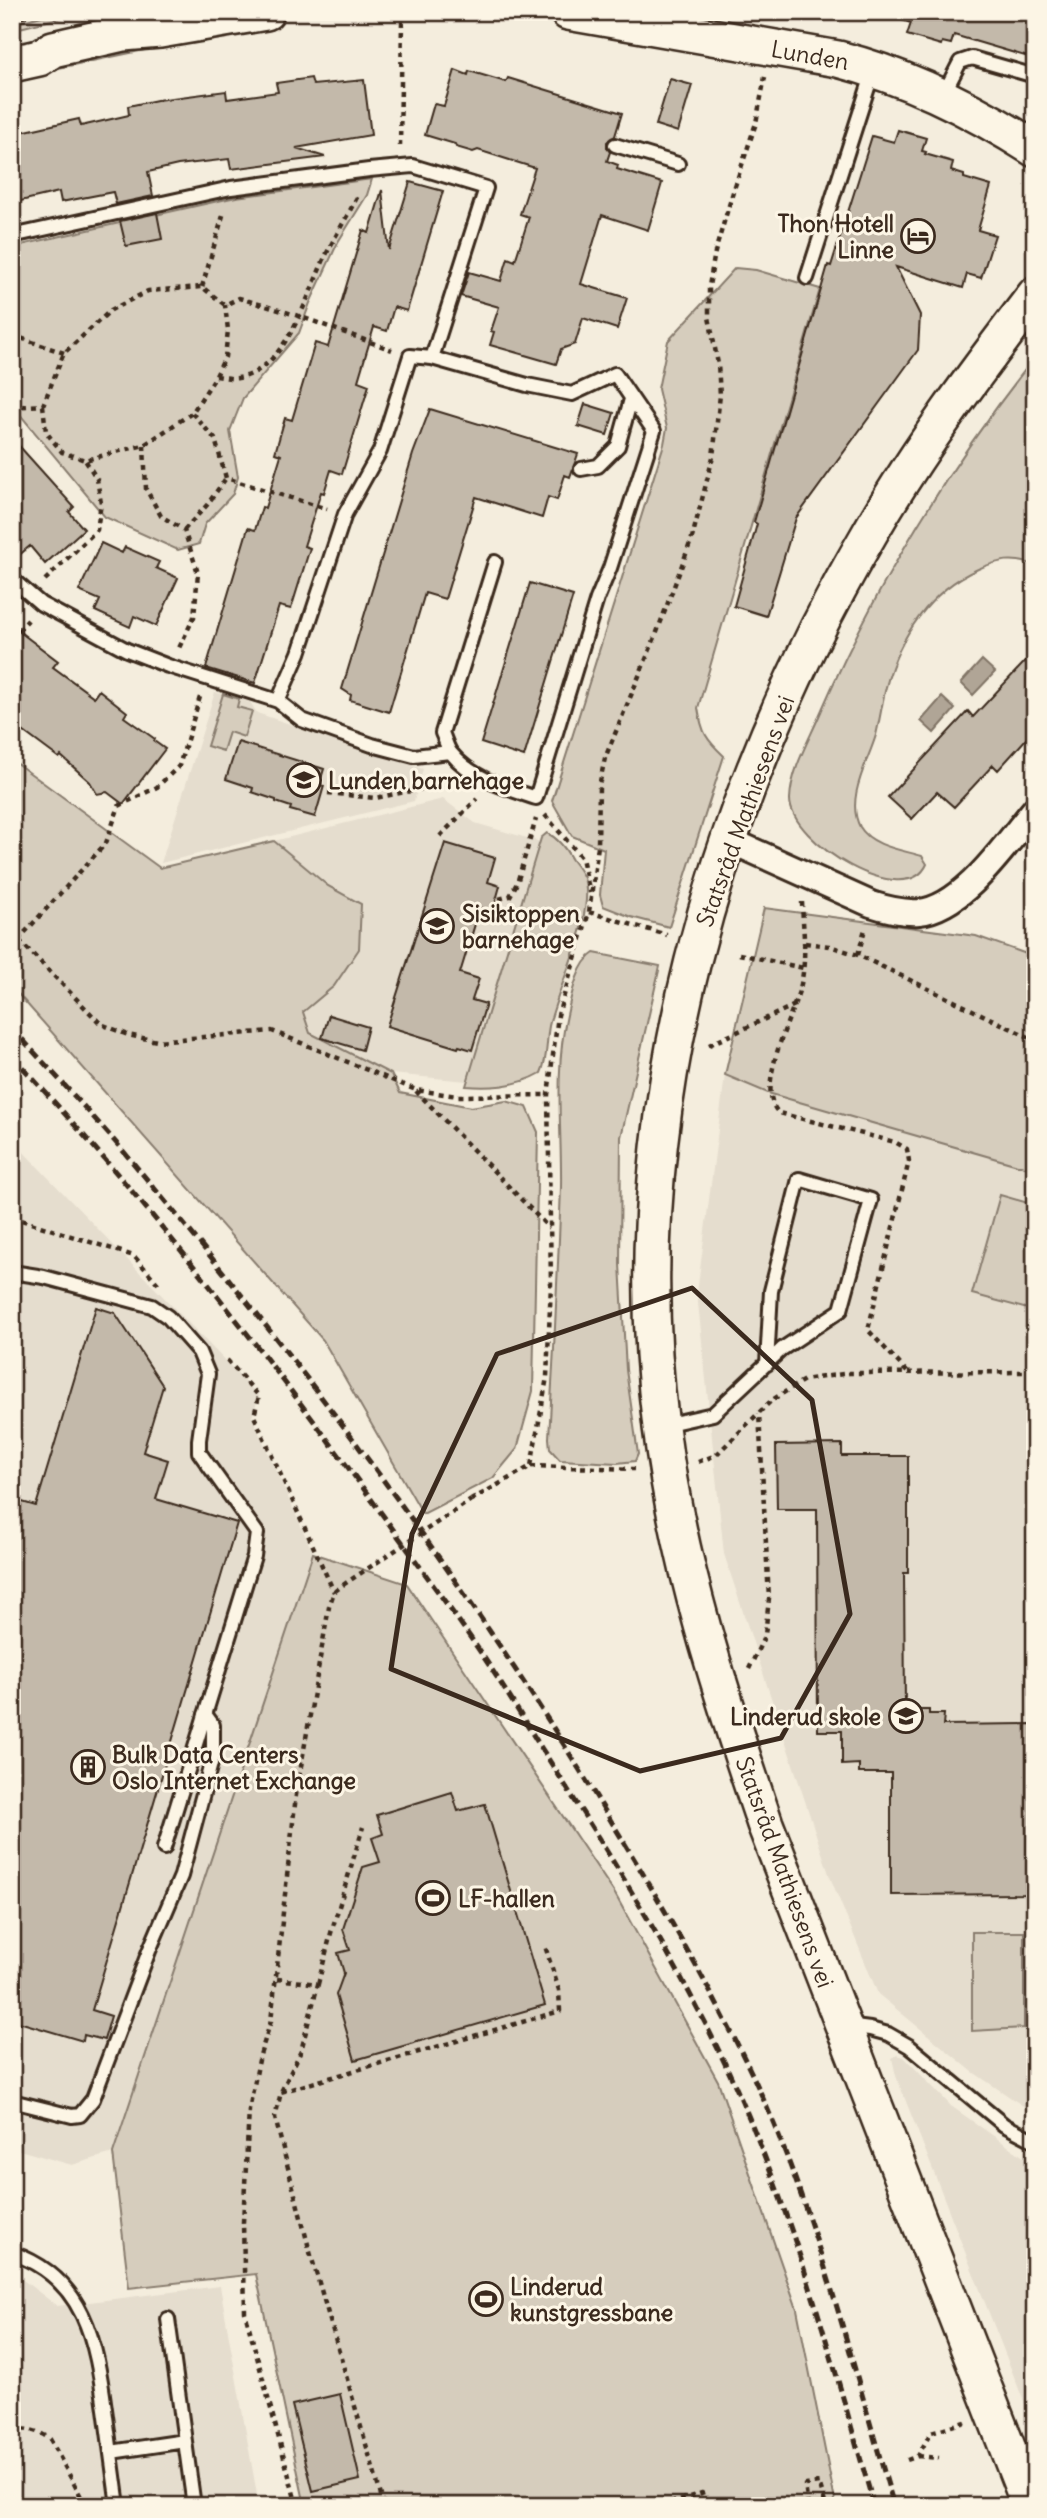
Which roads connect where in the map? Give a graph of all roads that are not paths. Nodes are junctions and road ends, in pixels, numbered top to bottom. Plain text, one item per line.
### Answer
1 (266, 12) edge
2 (568, 12) edge
3 (202, 17) edge
4 (12, 64) edge
5 (874, 68) junction
6 (1035, 76) edge
7 (943, 96) junction
8 (615, 145) dead end
9 (1035, 149) edge
10 (678, 164) dead end
11 (12, 236) edge
12 (807, 278) dead end
13 (1035, 295) edge
14 (432, 358) junction
15 (631, 399) junction
16 (581, 469) dead end
17 (495, 562) dead end
18 (12, 579) edge
19 (278, 701) junction
20 (450, 752) junction
21 (1035, 809) edge
22 (729, 840) junction
23 (12, 1272) edge
24 (766, 1364) junction
25 (661, 1426) junction
26 (205, 1714) junction
27 (164, 1848) dead end
28 (843, 2026) junction
29 (12, 2101) edge
30 (1035, 2141) edge
31 (12, 2253) edge
32 (168, 2319) dead end
33 (185, 2441) junction
34 (111, 2452) junction
35 (118, 2506) edge
36 (194, 2506) edge
37 (1030, 2506) edge

1 - 3 street
2 - 5 street, Lunden
3 - 4 street
5 - 7 street, Lunden
5 - 12 lane
6 - 7 lane
7 - 9 street, Lunden
8 - 10 lane
11 - 14 lane
13 - 22 street, Statsråd Mathiesens vei
14 - 15 lane
14 - 19 lane
15 - 16 lane
15 - 20 lane
17 - 20 lane
18 - 19 lane
19 - 20 lane
21 - 22 street
22 - 25 street, Statsråd Mathiesens vei
23 - 26 lane
24 - 24 lane
24 - 25 lane
25 - 28 street, Statsråd Mathiesens vei
26 - 27 lane
26 - 29 lane
28 - 30 lane
28 - 37 street, Statsråd Mathiesens vei
31 - 34 lane
32 - 33 lane
33 - 34 lane
33 - 36 lane
34 - 35 lane

